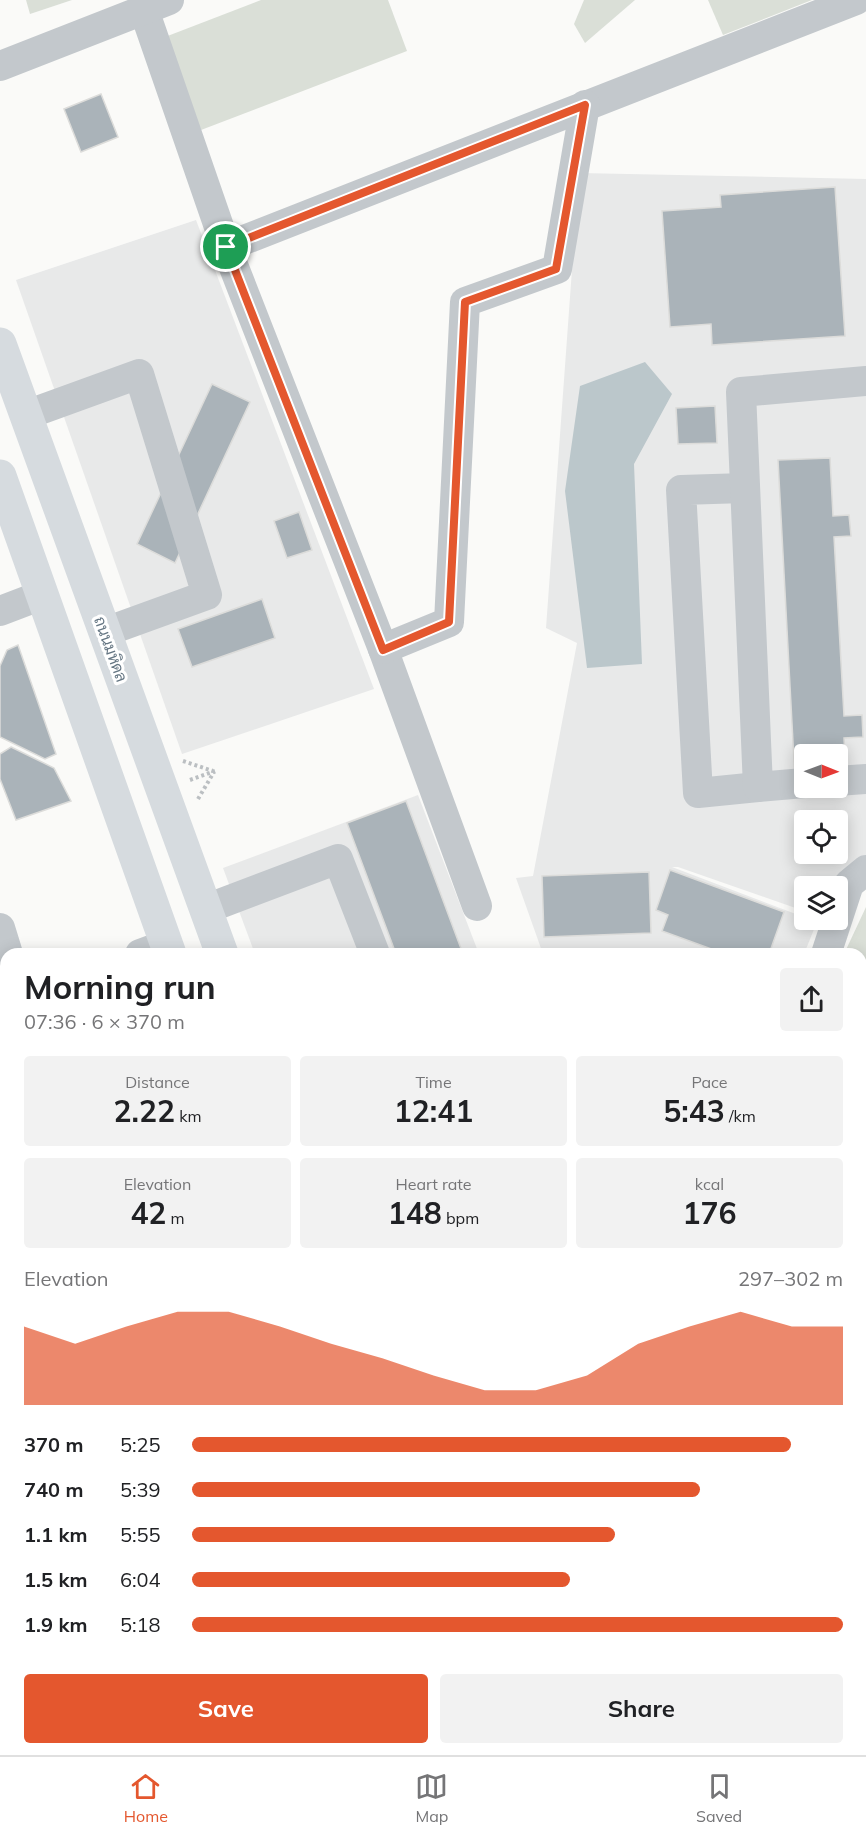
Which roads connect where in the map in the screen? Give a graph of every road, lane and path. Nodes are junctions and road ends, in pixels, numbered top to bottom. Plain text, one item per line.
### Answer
1 (856, 0) edge
2 (157, 5) edge
3 (0, 66) edge
4 (585, 105) junction
5 (226, 247) junction
6 (0, 344) edge
7 (866, 381) edge
8 (26, 414) junction
9 (0, 476) edge
10 (745, 488) junction
11 (42, 595) junction
12 (0, 611) edge
13 (105, 632) junction
14 (383, 650) junction
15 (866, 779) edge
16 (848, 780) edge
17 (794, 784) edge
18 (758, 787) junction
19 (866, 870) edge
20 (477, 906) dead end
21 (206, 909) junction
22 (0, 928) edge
23 (6, 948) edge
24 (158, 948) edge
25 (220, 948) edge
26 (373, 948) edge
27 (828, 948) edge

1 - 4 street
2 - 3 street
2 - 5 street
4 - 5 street
4 - 14 street
5 - 14 street
6 - 8 main road, ถนนมหิดล
7 - 10 street
8 - 13 main road, ถนนมหิดล
8 - 13 street
9 - 11 main road
10 - 18 street
10 - 18 street
11 - 12 street
11 - 24 main road
13 - 21 main road, ถนนมหิดล
14 - 20 street
15 - 16 street
17 - 18 street
19 - 27 street
21 - 25 main road, ถนนมหิดล
21 - 26 street
22 - 23 street

